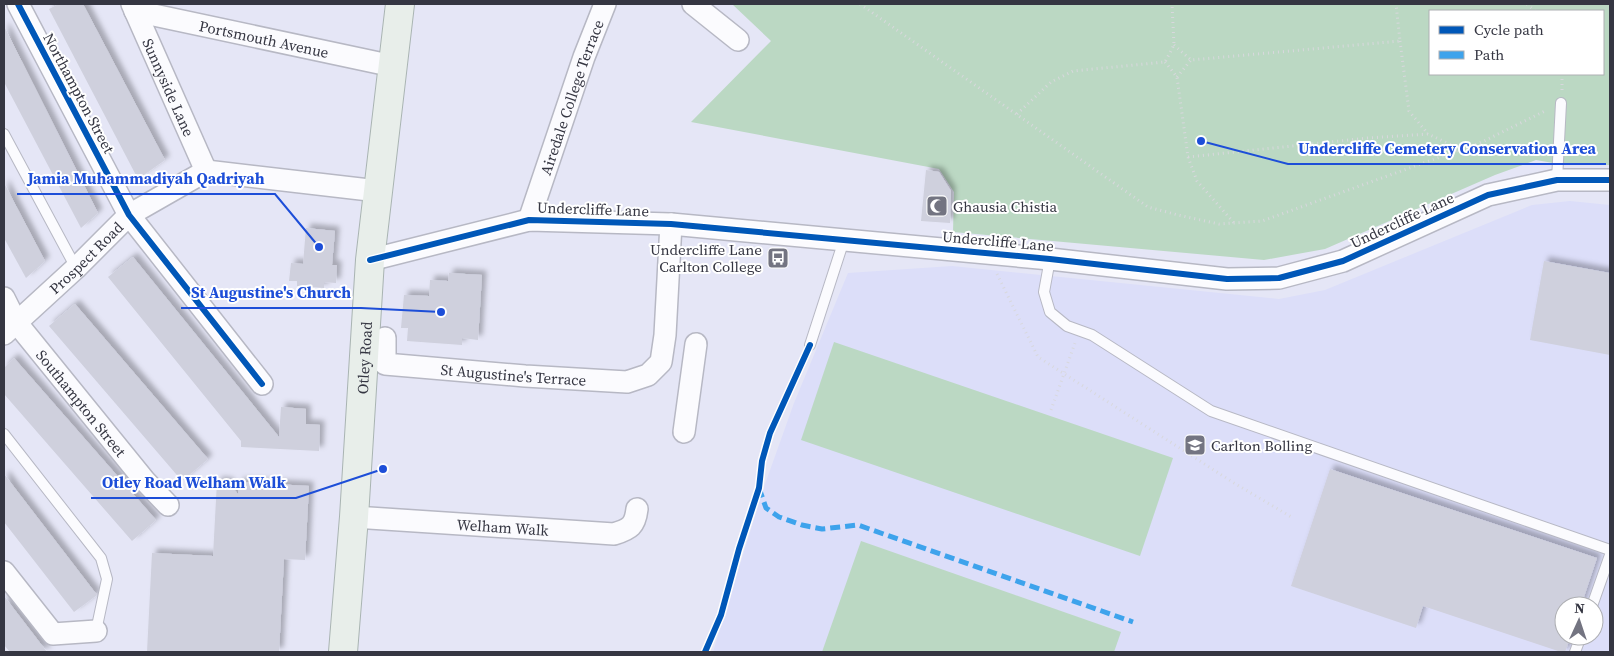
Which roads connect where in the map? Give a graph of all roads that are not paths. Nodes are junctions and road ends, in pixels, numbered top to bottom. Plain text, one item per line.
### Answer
1 (18, 4) edge
2 (400, 4) edge
3 (605, 4) edge
4 (693, 4) edge
5 (133, 7) edge
6 (738, 40) dead end
7 (393, 66) junction
8 (1561, 103) road end
9 (4, 134) edge
10 (206, 171) junction
11 (1557, 180) junction
12 (1610, 180) edge
13 (378, 191) junction
14 (129, 216) junction
15 (530, 220) junction
16 (671, 224) junction
17 (844, 240) junction
18 (1050, 259) junction
19 (370, 260) junction
20 (76, 268) junction
21 (4, 298) edge
22 (10, 328) edge
23 (385, 338) dead end
24 (810, 345) dead end
25 (661, 362) junction
26 (262, 384) dead end
27 (684, 432) dead end
28 (4, 434) edge
29 (168, 505) dead end
30 (637, 509) dead end
31 (354, 517) junction
32 (1610, 550) edge
33 (1610, 555) edge
34 (4, 572) edge
35 (1596, 596) edge
36 (96, 631) joint
37 (343, 652) edge

1 - 14 street, Northampton Street
2 - 7 main road, Otley Road
3 - 15 street, Airedale College Terrace
4 - 6 street
5 - 7 street, Portsmouth Avenue
5 - 10 street, Sunnyside Lane
7 - 13 main road, Otley Road
8 - 11 lane
9 - 20 lane
10 - 13 street
10 - 14 street, Prospect Road
11 - 12 street, Undercliffe Lane
11 - 18 street, Undercliffe Lane
13 - 19 main road, Otley Road
14 - 20 street, Prospect Road
14 - 26 street, Northampton Street
15 - 16 street, Undercliffe Lane
15 - 19 street, Undercliffe Lane
16 - 17 street, Undercliffe Lane
16 - 25 street
17 - 18 street, Undercliffe Lane
17 - 24 lane
18 - 32 lane
19 - 31 main road, Otley Road
20 - 22 street, Prospect Road
21 - 22 street, Southampton Street
22 - 29 street, Southampton Street
23 - 25 street, St Augustine's Terrace
25 - 27 street
28 - 36 lane
30 - 31 street, Welham Walk
31 - 37 main road, Otley Road
33 - 35 lane
34 - 36 street

